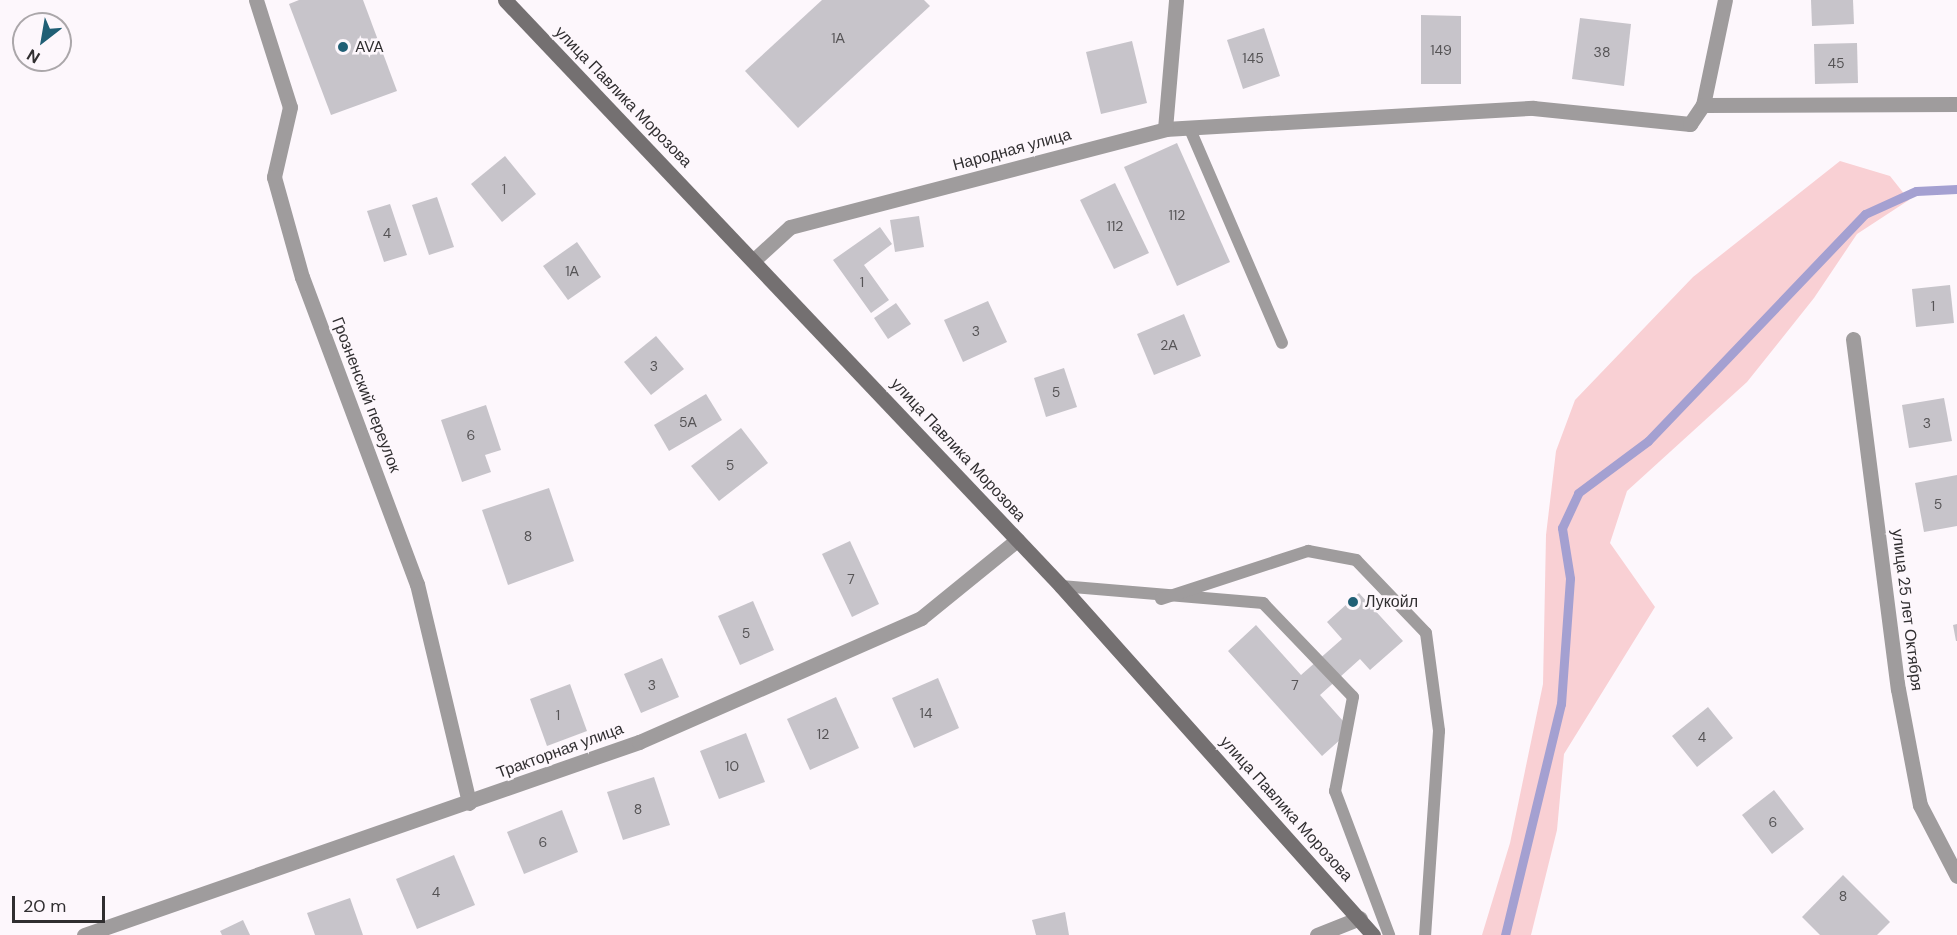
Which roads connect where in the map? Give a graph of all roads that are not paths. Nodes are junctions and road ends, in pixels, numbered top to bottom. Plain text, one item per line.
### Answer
1 (255, 0) edge
2 (505, 0) edge
3 (1176, 0) edge
4 (1725, 0) edge
5 (1957, 104) edge
6 (1703, 105) junction
7 (1189, 127) junction
8 (1165, 129) junction
9 (754, 260) junction
10 (1853, 339) dead end
11 (1282, 343) dead end
12 (1017, 540) junction
13 (1061, 586) junction
14 (1161, 599) junction
15 (469, 803) junction
16 (1957, 876) edge
17 (1360, 918) junction
18 (84, 935) edge
19 (1317, 935) edge
20 (1373, 935) edge
21 (1389, 935) edge
22 (1425, 935) edge

1 - 15 street, Грозненский переулок
2 - 9 street, улица Павлика Морозова
3 - 8 street
4 - 6 street
5 - 6 street
6 - 7 street, Народная улица
7 - 8 street, Народная улица
7 - 11 lane
8 - 9 street, Народная улица
9 - 12 street, улица Павлика Морозова
10 - 16 street, улица 25 лет Октября
12 - 13 street, улица Павлика Морозова
12 - 15 street, Тракторная улица
13 - 14 lane
13 - 17 street, улица Павлика Морозова
14 - 21 lane
14 - 22 lane
15 - 18 street, Тракторная улица
17 - 19 street
17 - 20 street, улица Павлика Морозова

